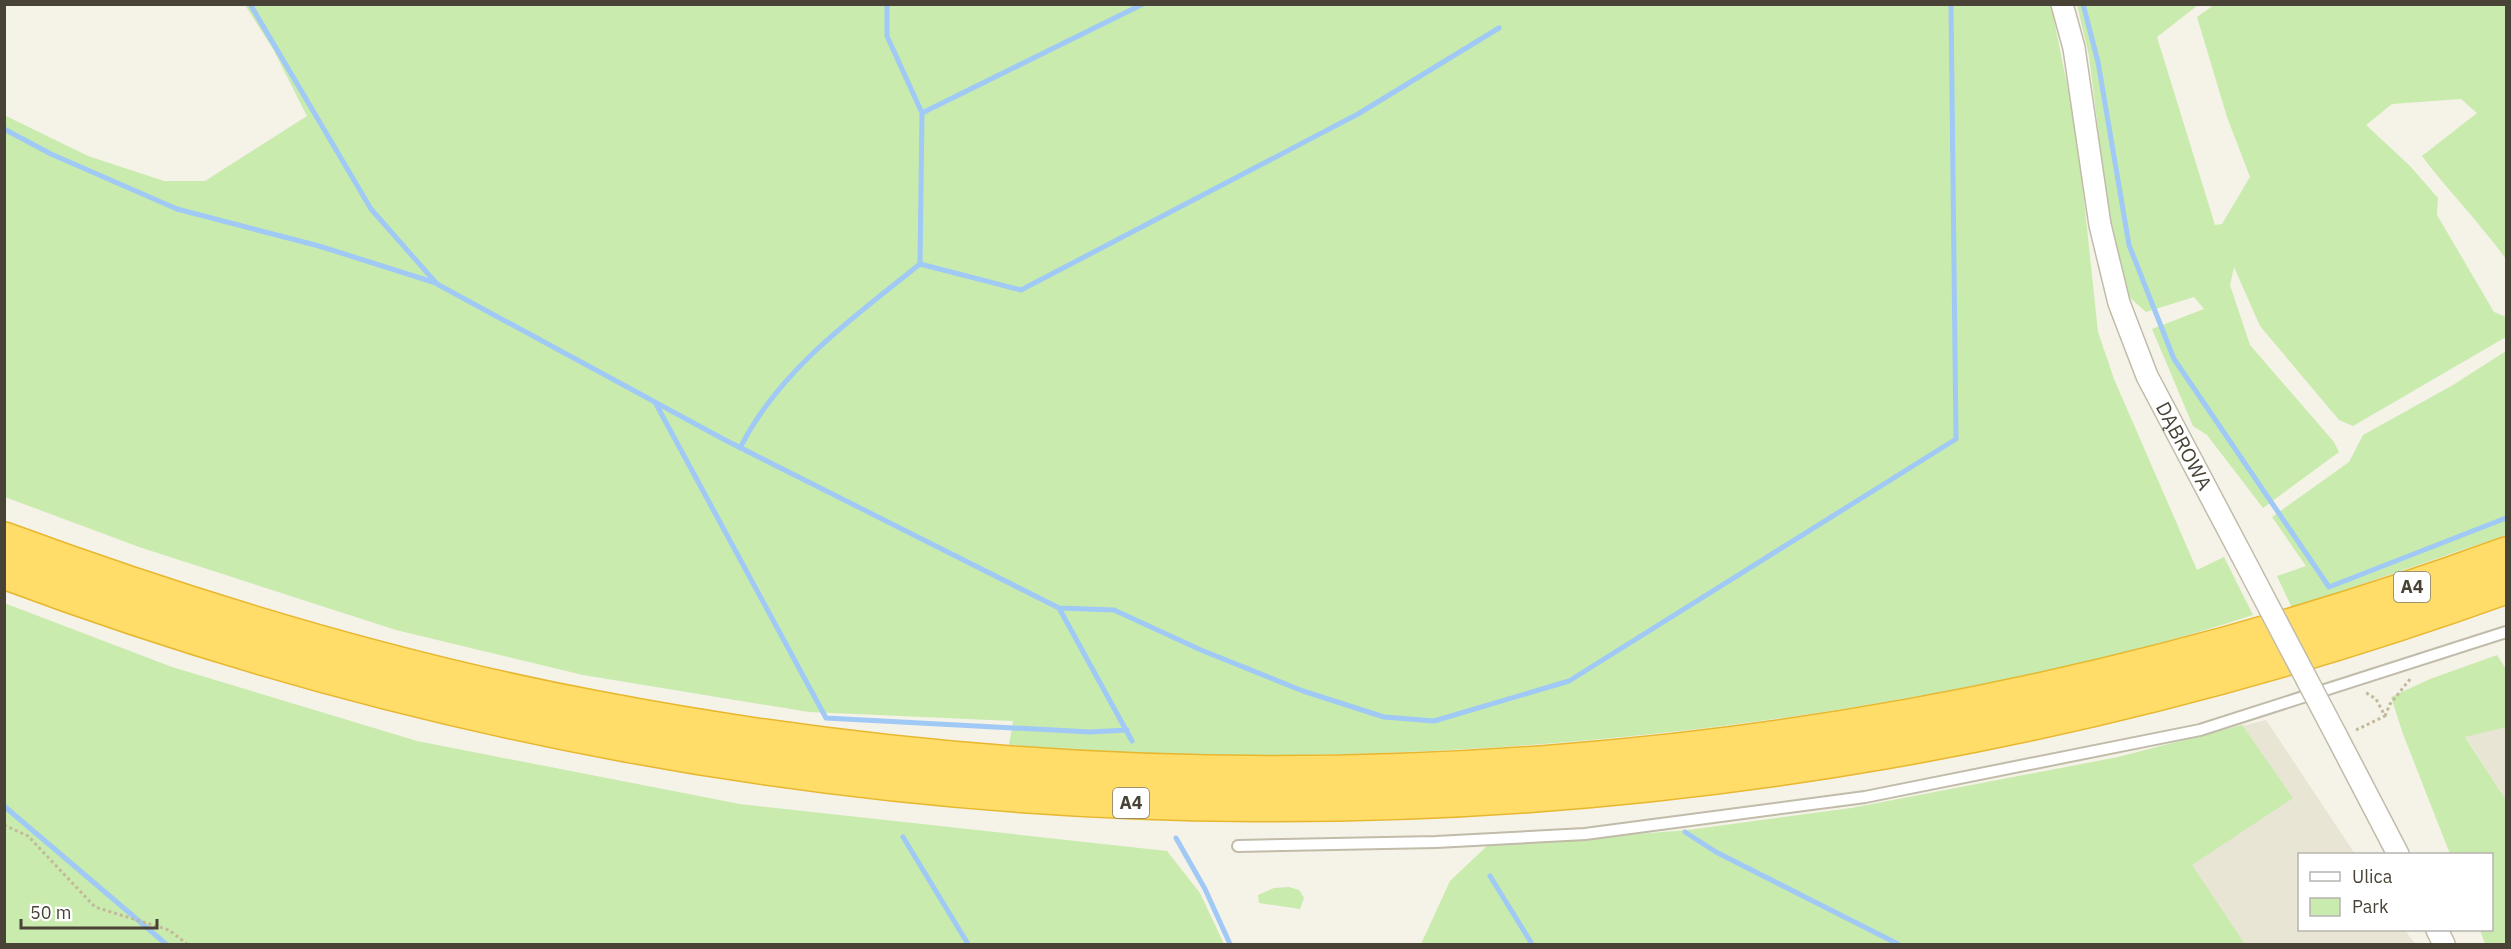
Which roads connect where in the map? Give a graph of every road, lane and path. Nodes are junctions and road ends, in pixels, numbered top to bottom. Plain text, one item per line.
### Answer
1 (2062, 4) edge
2 (4, 539) edge
3 (2506, 554) edge
4 (4, 572) edge
5 (2506, 587) edge
6 (2506, 632) edge
7 (2425, 659) junction
8 (2334, 688) junction
9 (2385, 716) junction
10 (2344, 733) junction
11 (4, 825) edge
12 (1238, 846) dead end
13 (2397, 853) edge
14 (2437, 931) edge
15 (187, 945) edge
16 (2444, 945) edge

1 - 10 street, DĄBROWA, bridge
2 - 3 highway, A4
4 - 5 highway, A4
6 - 7 lane
7 - 8 lane
7 - 9 path
8 - 9 path
8 - 12 lane
9 - 10 path
10 - 13 street, DĄBROWA
11 - 15 path
14 - 16 street

